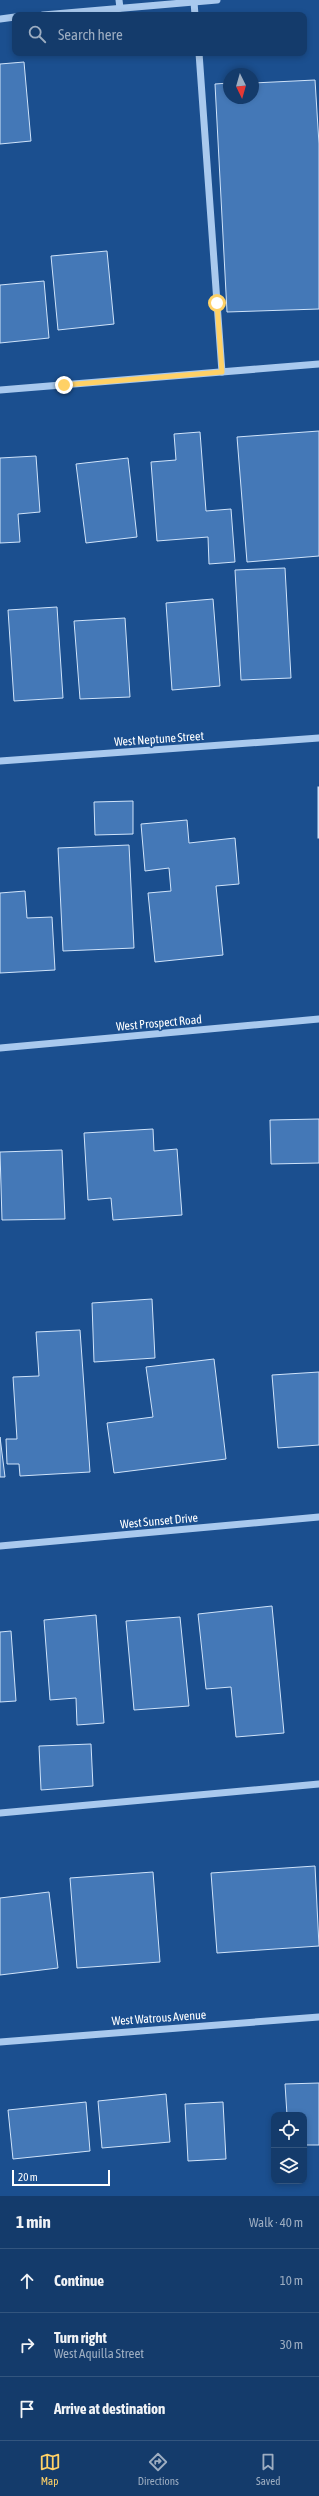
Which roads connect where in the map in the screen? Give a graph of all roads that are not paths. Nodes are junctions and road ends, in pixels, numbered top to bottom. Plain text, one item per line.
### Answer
1 (119, 0) edge
2 (217, 0) edge
3 (194, 2) junction
4 (120, 8) junction
5 (76, 12) edge
6 (195, 12) edge
7 (12, 17) edge
8 (0, 19) edge
9 (199, 56) edge
10 (319, 364) edge
11 (222, 372) junction
12 (0, 390) edge
13 (319, 738) edge
14 (0, 761) edge
15 (319, 1019) edge
16 (0, 1048) edge
17 (319, 1518) edge
18 (0, 1546) edge
19 (319, 1784) edge
20 (0, 1814) edge
21 (319, 2017) edge
22 (0, 2042) edge

1 - 4 street
2 - 3 street
3 - 4 street
3 - 6 street
4 - 5 street
7 - 8 street
9 - 11 street
10 - 11 street
11 - 12 street
13 - 14 street, West Neptune Street
15 - 16 street, West Prospect Road
17 - 18 street, West Sunset Drive
19 - 20 street
21 - 22 street, West Watrous Avenue

